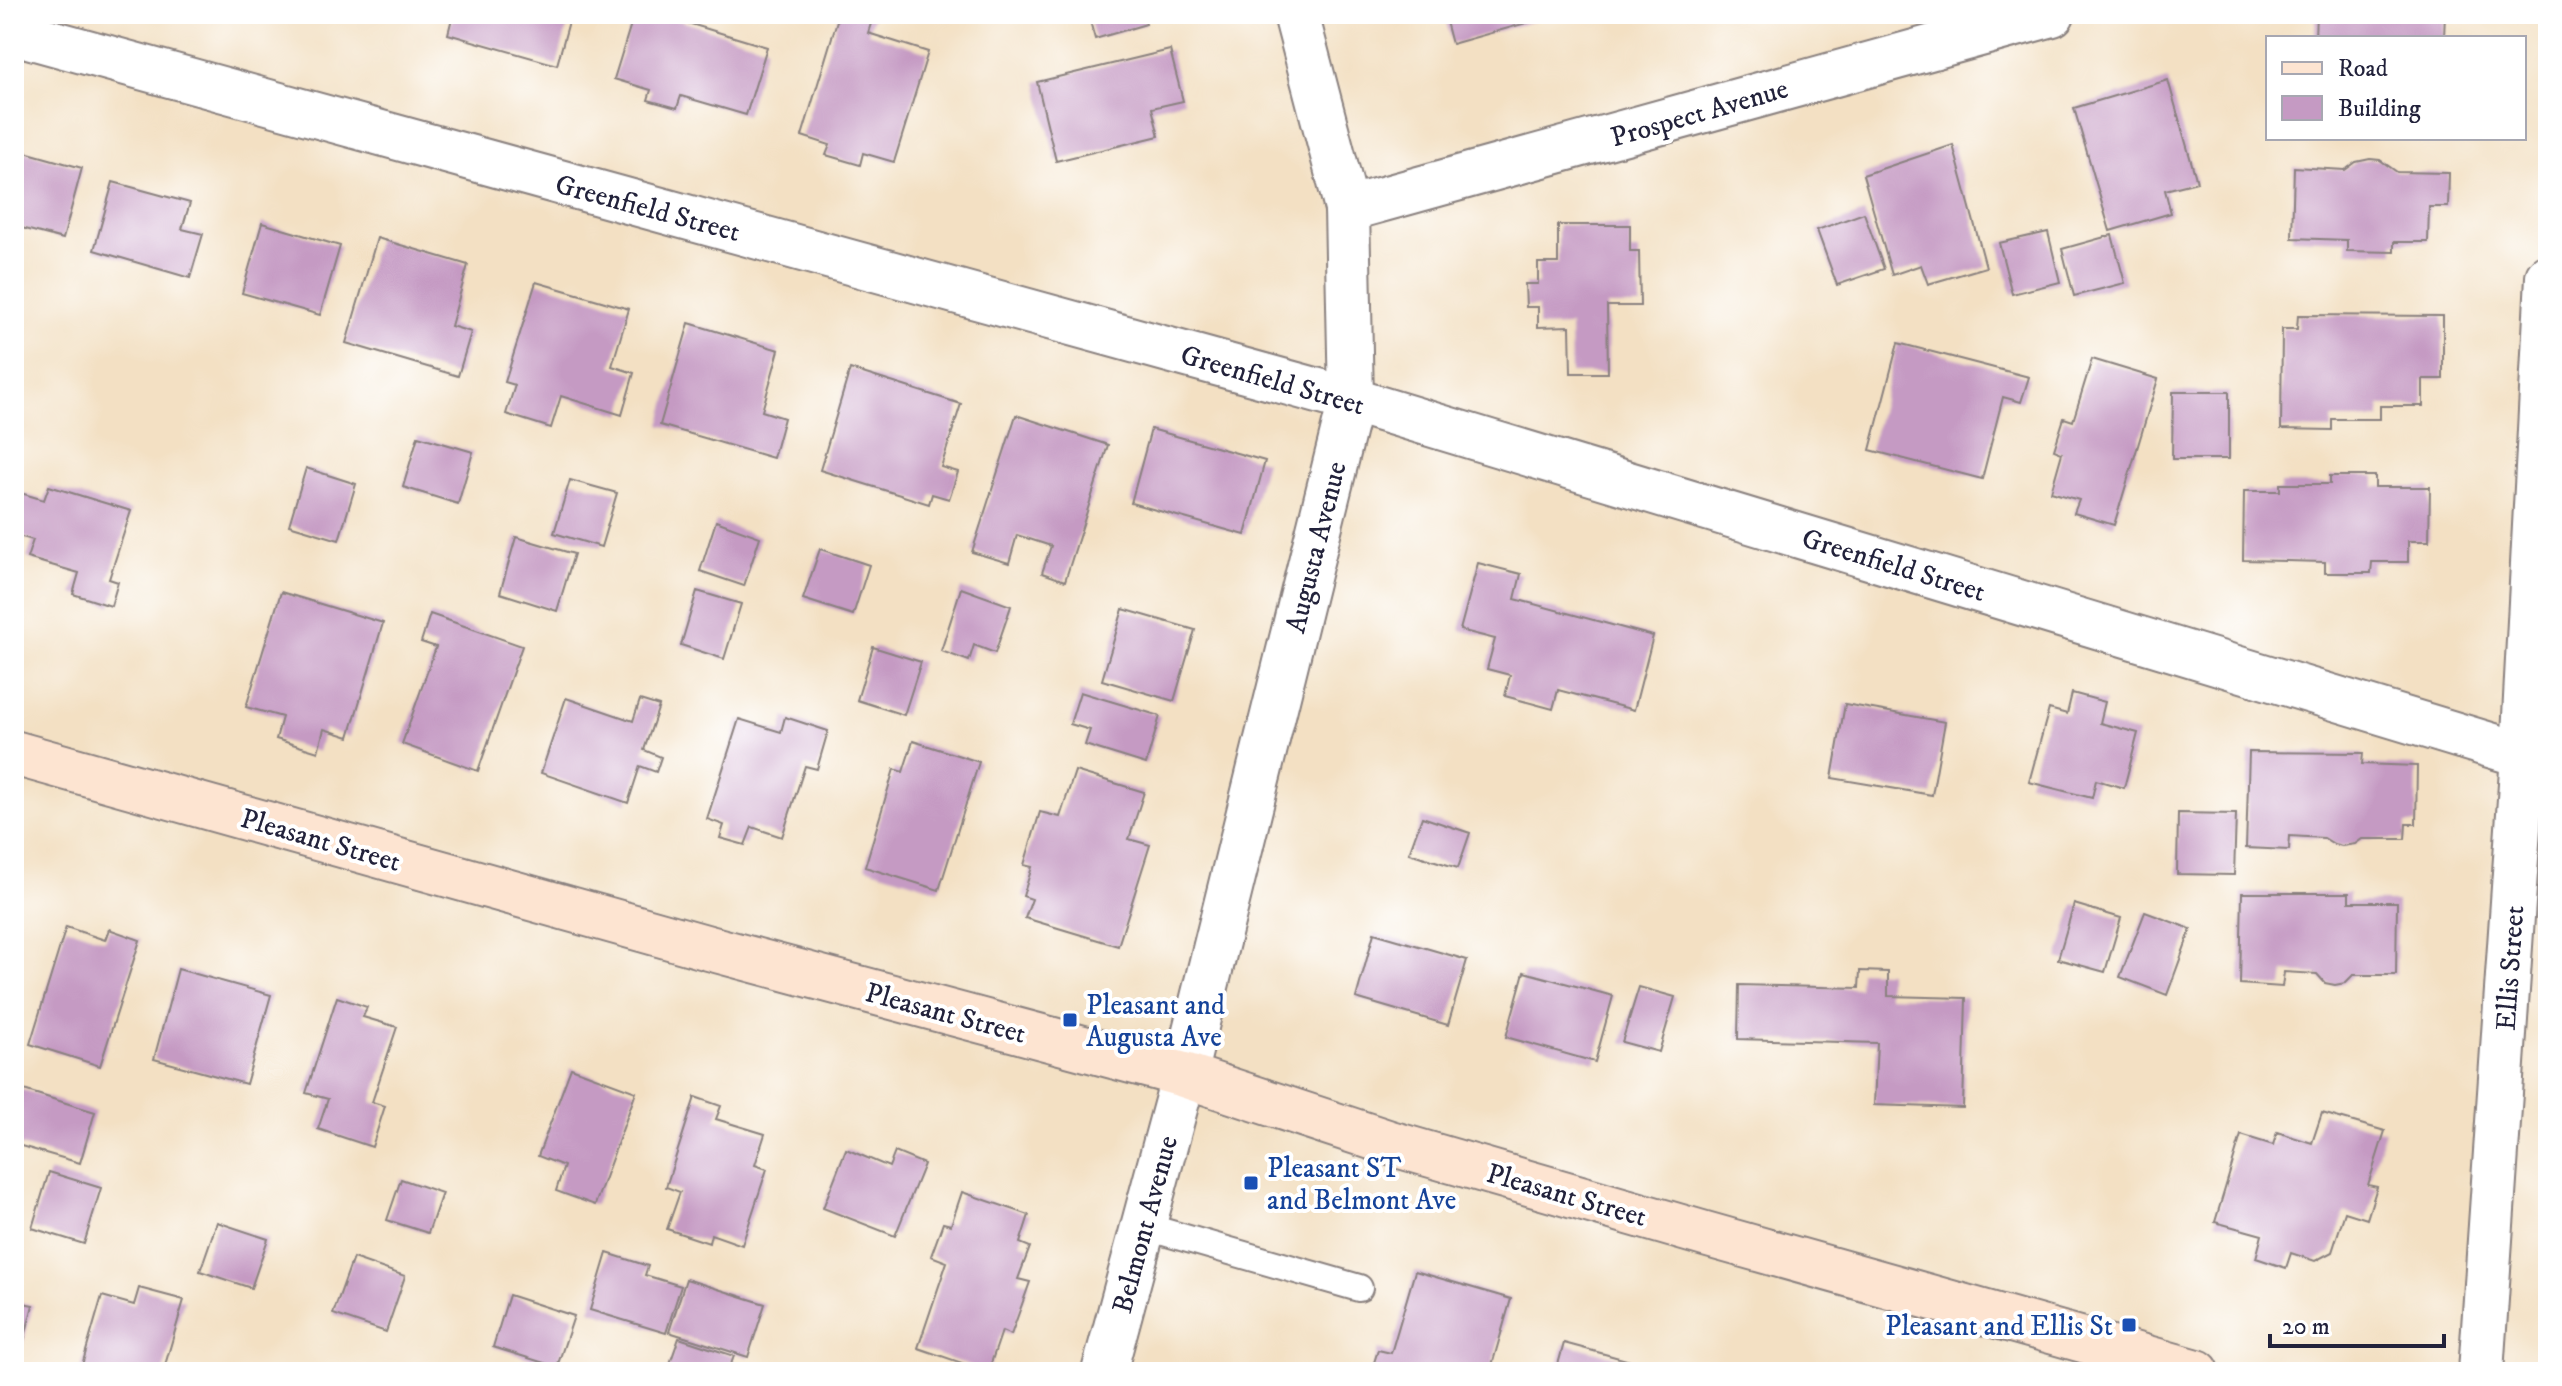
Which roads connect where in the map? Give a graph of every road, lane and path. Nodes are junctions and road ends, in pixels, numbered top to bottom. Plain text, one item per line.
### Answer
1 (1296, 14) edge
2 (2052, 14) edge
3 (14, 32) edge
4 (1347, 209) junction
5 (2548, 277) edge
6 (1351, 400) junction
7 (14, 753) edge
8 (2523, 755) junction
9 (1184, 1075) junction
10 (1143, 1226) junction
11 (1359, 1288) dead end
12 (1104, 1372) edge
13 (2197, 1372) edge
14 (2481, 1372) edge

1 - 4 street, Augusta Avenue
2 - 4 street, Prospect Avenue
3 - 6 street, Greenfield Street
4 - 6 street, Augusta Avenue
5 - 8 street, Ellis Street
6 - 8 street, Greenfield Street
6 - 9 street, Augusta Avenue
7 - 9 main road, Pleasant Street
8 - 14 street, Ellis Street
9 - 10 street, Belmont Avenue
9 - 13 main road, Pleasant Street
10 - 11 lane
10 - 12 street, Belmont Avenue

